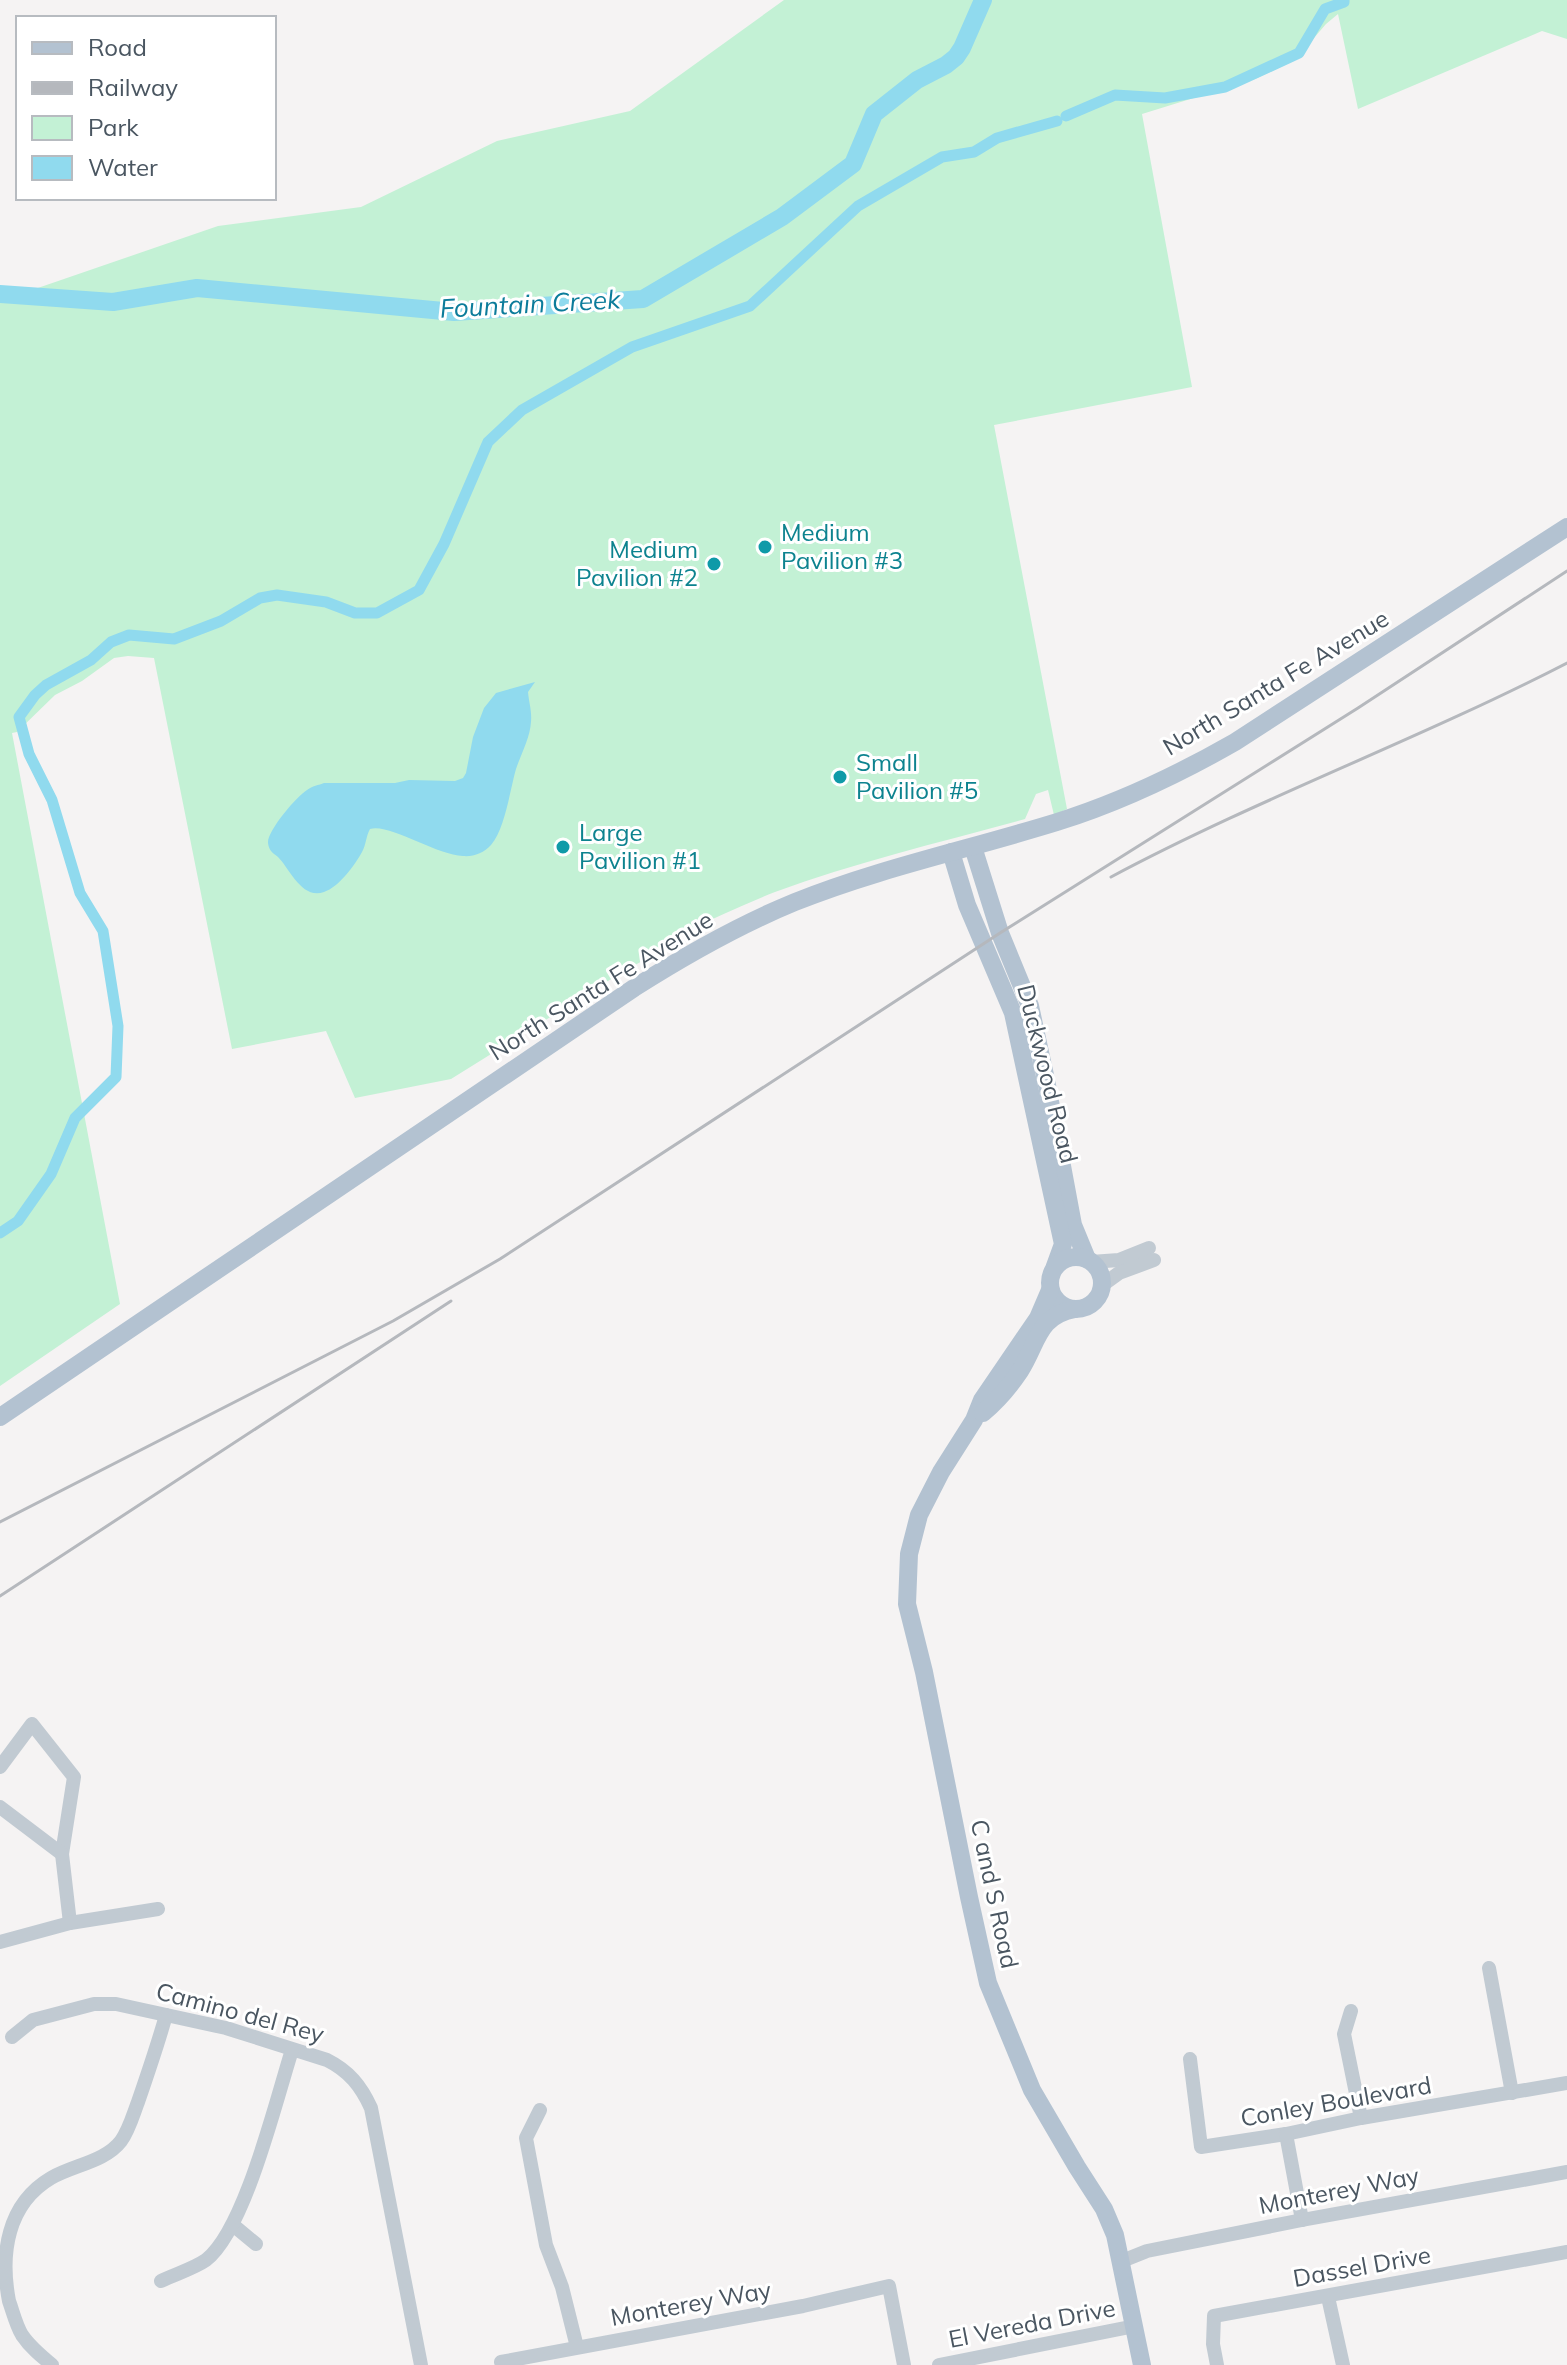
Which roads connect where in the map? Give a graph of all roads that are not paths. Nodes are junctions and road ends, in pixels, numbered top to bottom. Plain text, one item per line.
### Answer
1 (1567, 527) edge
2 (973, 847) junction
3 (951, 852) junction
4 (1089, 1260) junction
5 (1055, 1266) junction
6 (1101, 1286) junction
7 (1050, 1290) junction
8 (1075, 1309) junction
9 (0, 1417) edge
10 (974, 1420) junction
11 (0, 1767) edge
12 (0, 1807) edge
13 (62, 1854) junction
14 (158, 1909) dead end
15 (70, 1923) junction
16 (0, 1942) edge
17 (1489, 1968) dead end
18 (1351, 2011) dead end
19 (166, 2015) junction
20 (12, 2037) dead end
21 (292, 2050) junction
22 (1190, 2059) dead end
23 (1567, 2083) edge
24 (1512, 2093) junction
25 (540, 2110) dead end
26 (1361, 2118) junction
27 (1286, 2134) junction
28 (1567, 2172) edge
29 (1302, 2220) junction
30 (233, 2225) junction
31 (256, 2244) dead end
32 (1567, 2252) edge
33 (1122, 2261) junction
34 (161, 2281) dead end
35 (1328, 2297) junction
36 (1135, 2326) junction
37 (577, 2347) junction
38 (501, 2362) dead end
39 (52, 2365) edge
40 (421, 2365) edge
41 (904, 2365) edge
42 (939, 2365) edge
43 (1142, 2365) edge
44 (1217, 2365) edge
45 (1343, 2365) edge

1 - 2 main road, North Santa Fe Avenue
2 - 3 main road, North Santa Fe Avenue
2 - 4 main road, Duckwood Road
3 - 5 main road, Duckwood Road
3 - 9 main road, North Santa Fe Avenue
4 - 5 main road
4 - 6 main road
4 - 6 street
5 - 7 main road
6 - 8 main road
7 - 8 main road
7 - 10 main road, C and S Road
8 - 10 main road, C and S Road
10 - 33 main road, C and S Road
11 - 13 street
12 - 13 street
13 - 15 street
14 - 15 street
15 - 16 street
17 - 24 street
18 - 26 street
19 - 20 street, Camino del Rey
19 - 21 street, Camino del Rey
19 - 39 street
21 - 30 street
21 - 40 street, Camino del Rey
22 - 27 street, Conley Boulevard
23 - 24 street, Conley Boulevard
24 - 26 street, Conley Boulevard
25 - 37 street
26 - 27 street, Conley Boulevard
27 - 29 street
28 - 29 street, Monterey Way
29 - 33 street, Monterey Way
30 - 31 street
30 - 34 street
32 - 35 street, Dassel Drive
33 - 36 main road, C and S Road
35 - 44 street, Dassel Drive
35 - 45 street
36 - 42 street, El Vereda Drive
36 - 43 main road, C and S Road
37 - 38 street, Monterey Way
37 - 41 street, Monterey Way

